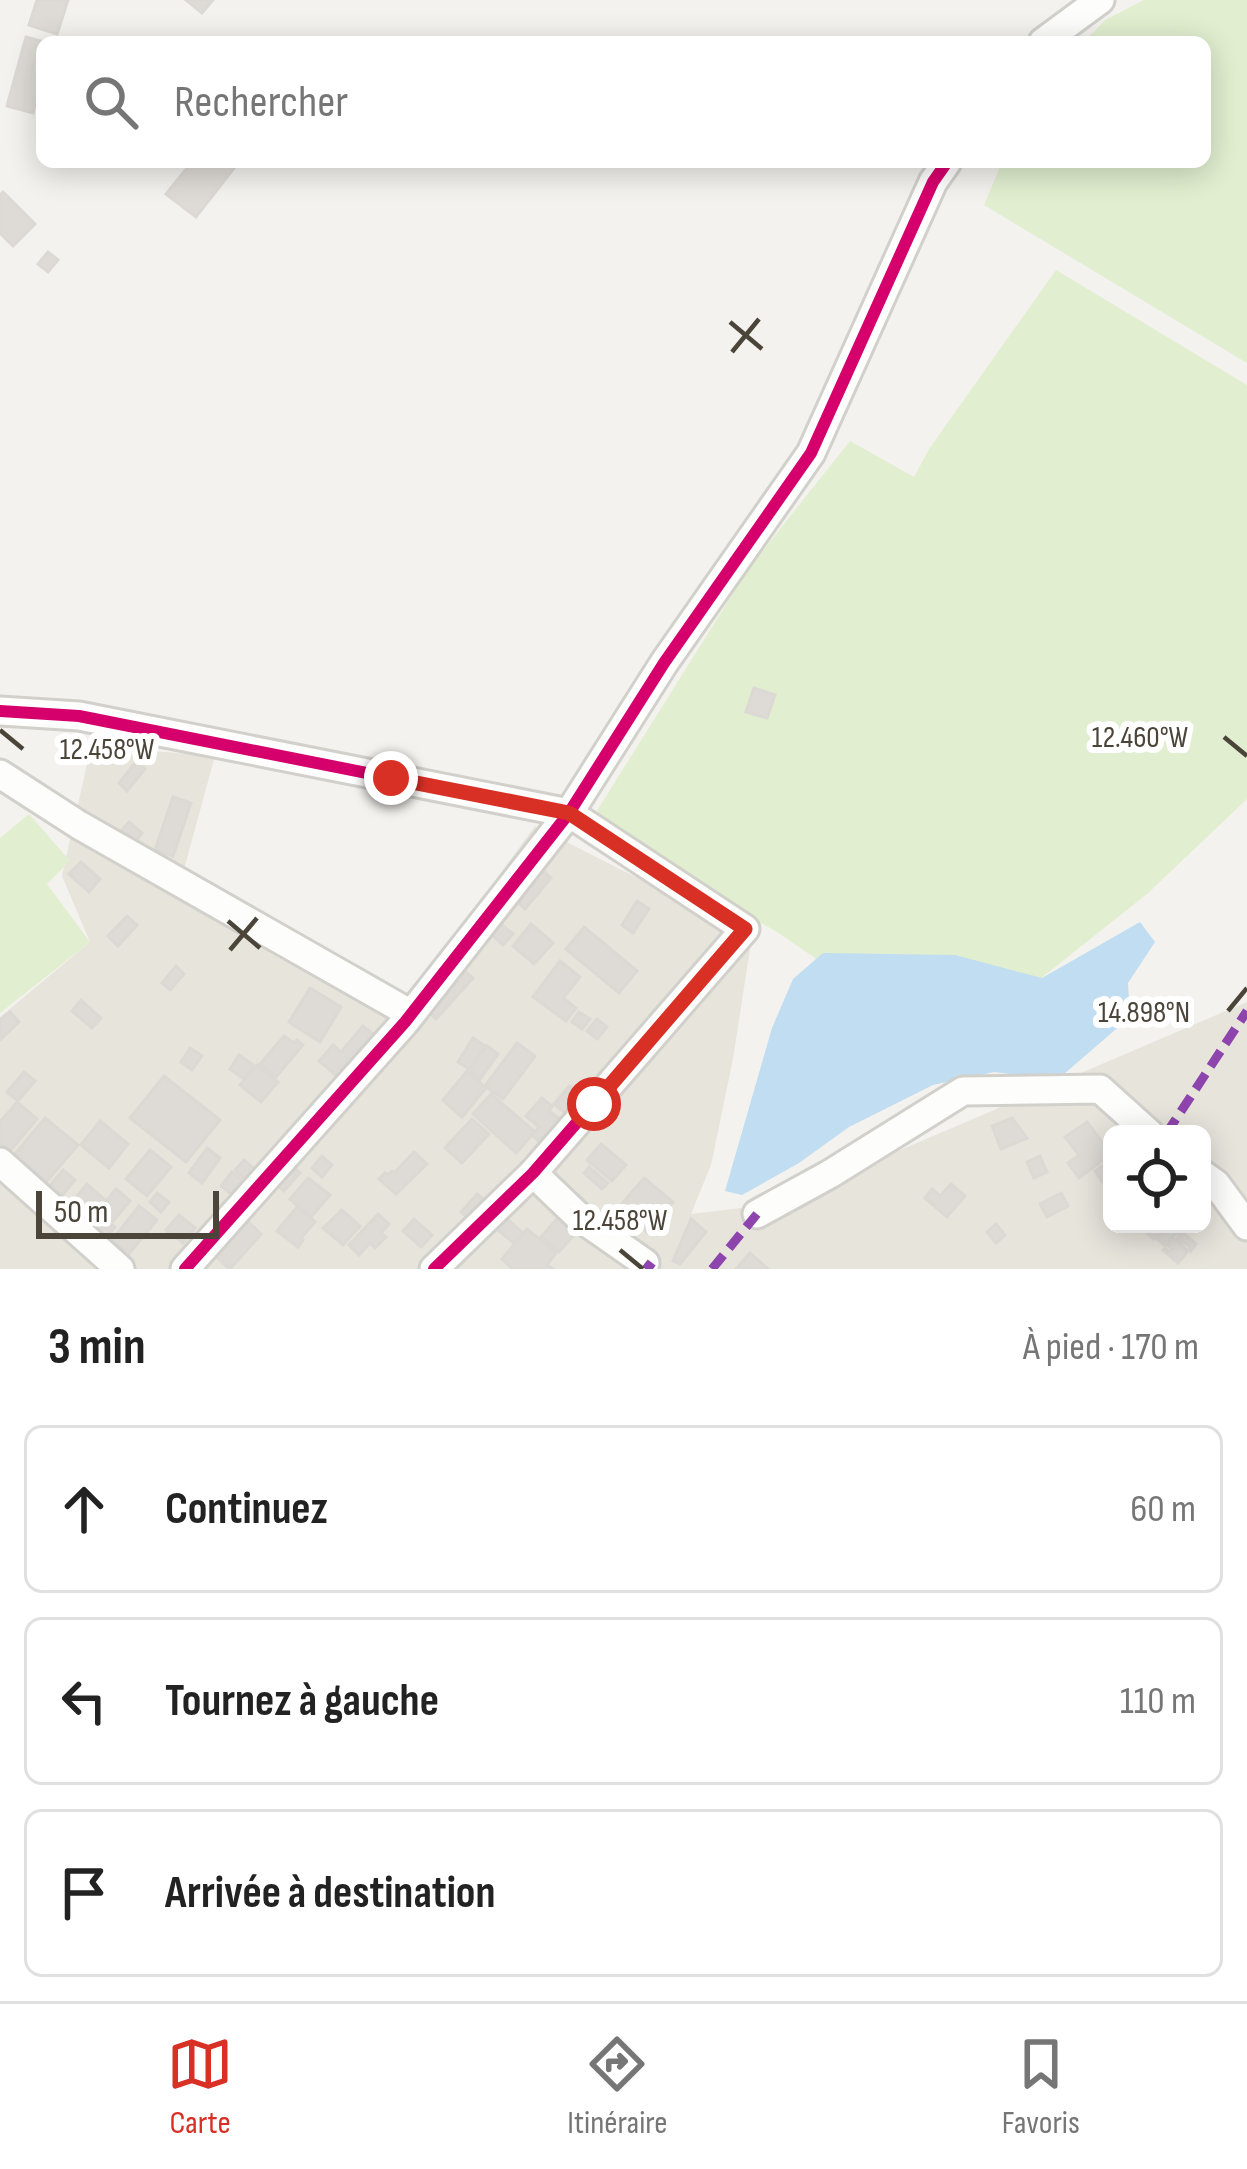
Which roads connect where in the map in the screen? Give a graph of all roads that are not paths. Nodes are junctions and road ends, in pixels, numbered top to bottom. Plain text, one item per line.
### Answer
1 (1100, 0) edge
2 (1051, 36) edge
3 (942, 168) edge
4 (0, 711) edge
5 (0, 774) edge
6 (569, 813) junction
7 (411, 1014) junction
8 (1140, 1125) edge
9 (0, 1162) edge
10 (533, 1173) junction
11 (1211, 1180) edge
12 (757, 1214) dead end
13 (1247, 1226) edge
14 (645, 1263) dead end
15 (120, 1269) edge
16 (185, 1269) edge
17 (434, 1269) edge

1 - 2 street
3 - 6 street
4 - 6 street
5 - 7 street
6 - 7 street
6 - 10 street
7 - 16 street
8 - 12 street
9 - 15 street
10 - 14 street
10 - 17 street
11 - 13 street

